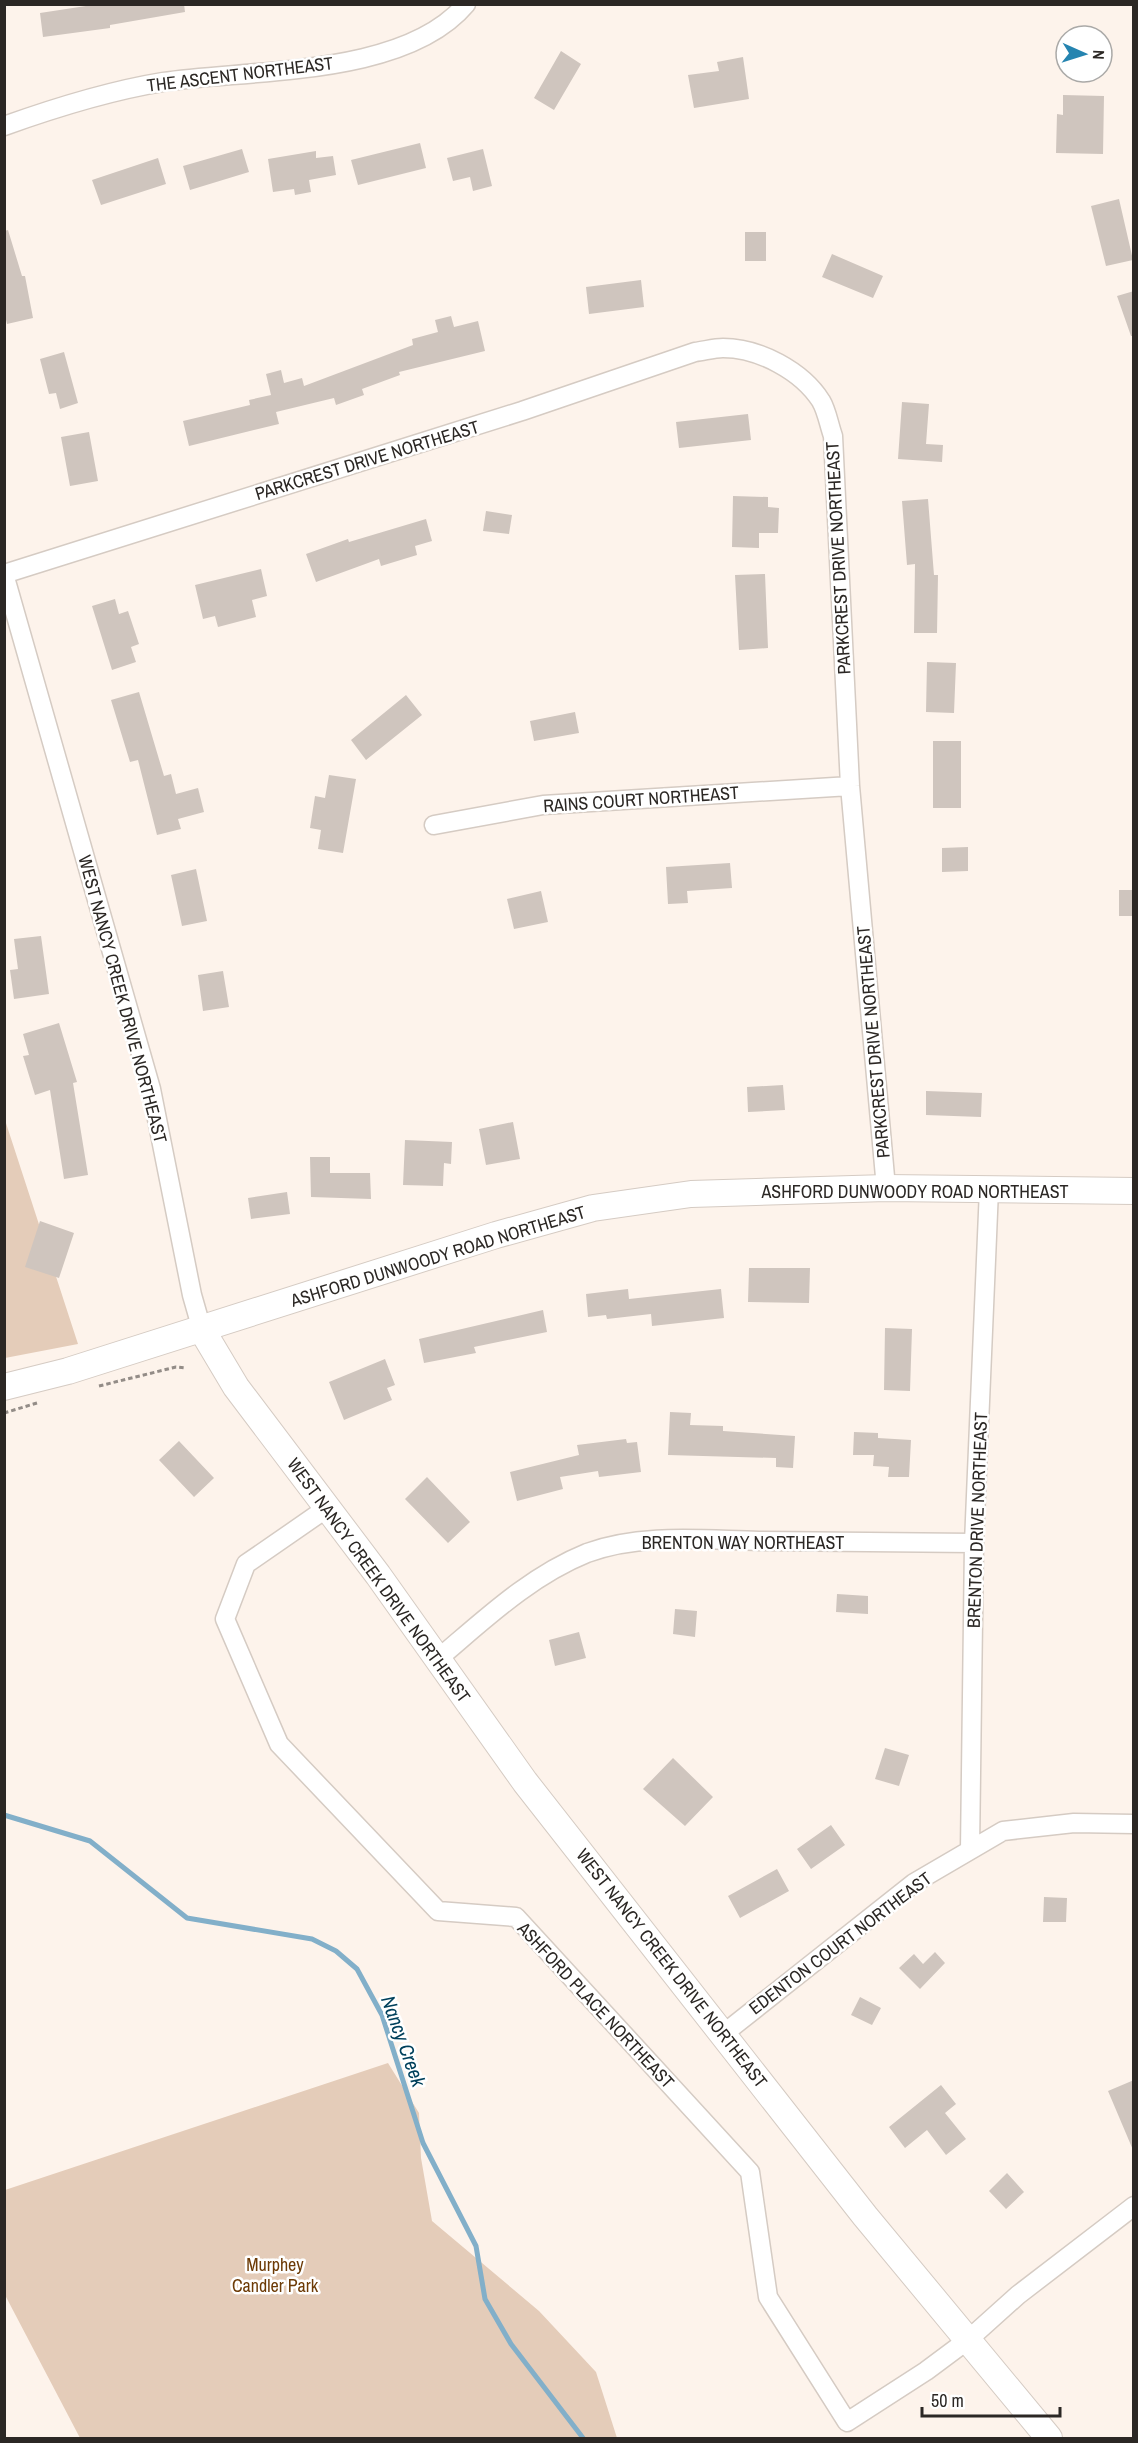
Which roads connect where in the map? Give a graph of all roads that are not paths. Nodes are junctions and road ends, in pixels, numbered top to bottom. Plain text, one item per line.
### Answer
1 (466, 4) edge
2 (4, 126) edge
3 (4, 574) edge
4 (850, 786) junction
5 (434, 825) dead end
6 (886, 1188) junction
7 (989, 1190) junction
8 (1134, 1191) edge
9 (202, 1330) junction
10 (4, 1387) edge
11 (327, 1508) junction
12 (974, 1544) junction
13 (438, 1658) junction
14 (1134, 1824) edge
15 (970, 1850) junction
16 (722, 2035) junction
17 (1134, 2206) edge
18 (969, 2339) junction
19 (1050, 2439) edge

1 - 2 street, THE ASCENT NORTHEAST
3 - 4 street, PARKCREST DRIVE NORTHEAST
3 - 9 street, WEST NANCY CREEK DRIVE NORTHEAST
4 - 5 street, RAINS COURT NORTHEAST
4 - 6 street, PARKCREST DRIVE NORTHEAST
6 - 7 street, ASHFORD DUNWOODY ROAD NORTHEAST
6 - 9 street, ASHFORD DUNWOODY ROAD NORTHEAST
7 - 8 street, ASHFORD DUNWOODY ROAD NORTHEAST
7 - 12 street, BRENTON DRIVE NORTHEAST
9 - 10 street, ASHFORD DUNWOODY ROAD NORTHEAST
9 - 11 street, WEST NANCY CREEK DRIVE NORTHEAST
11 - 13 street, WEST NANCY CREEK DRIVE NORTHEAST
11 - 18 street, ASHFORD PLACE NORTHEAST
12 - 13 street, BRENTON WAY NORTHEAST
12 - 15 street, BRENTON DRIVE NORTHEAST
13 - 16 street, WEST NANCY CREEK DRIVE NORTHEAST
14 - 15 street, EDENTON COURT NORTHEAST
15 - 16 street, EDENTON COURT NORTHEAST
16 - 18 street, WEST NANCY CREEK DRIVE NORTHEAST
17 - 18 street
18 - 19 street, WEST NANCY CREEK DRIVE NORTHEAST

